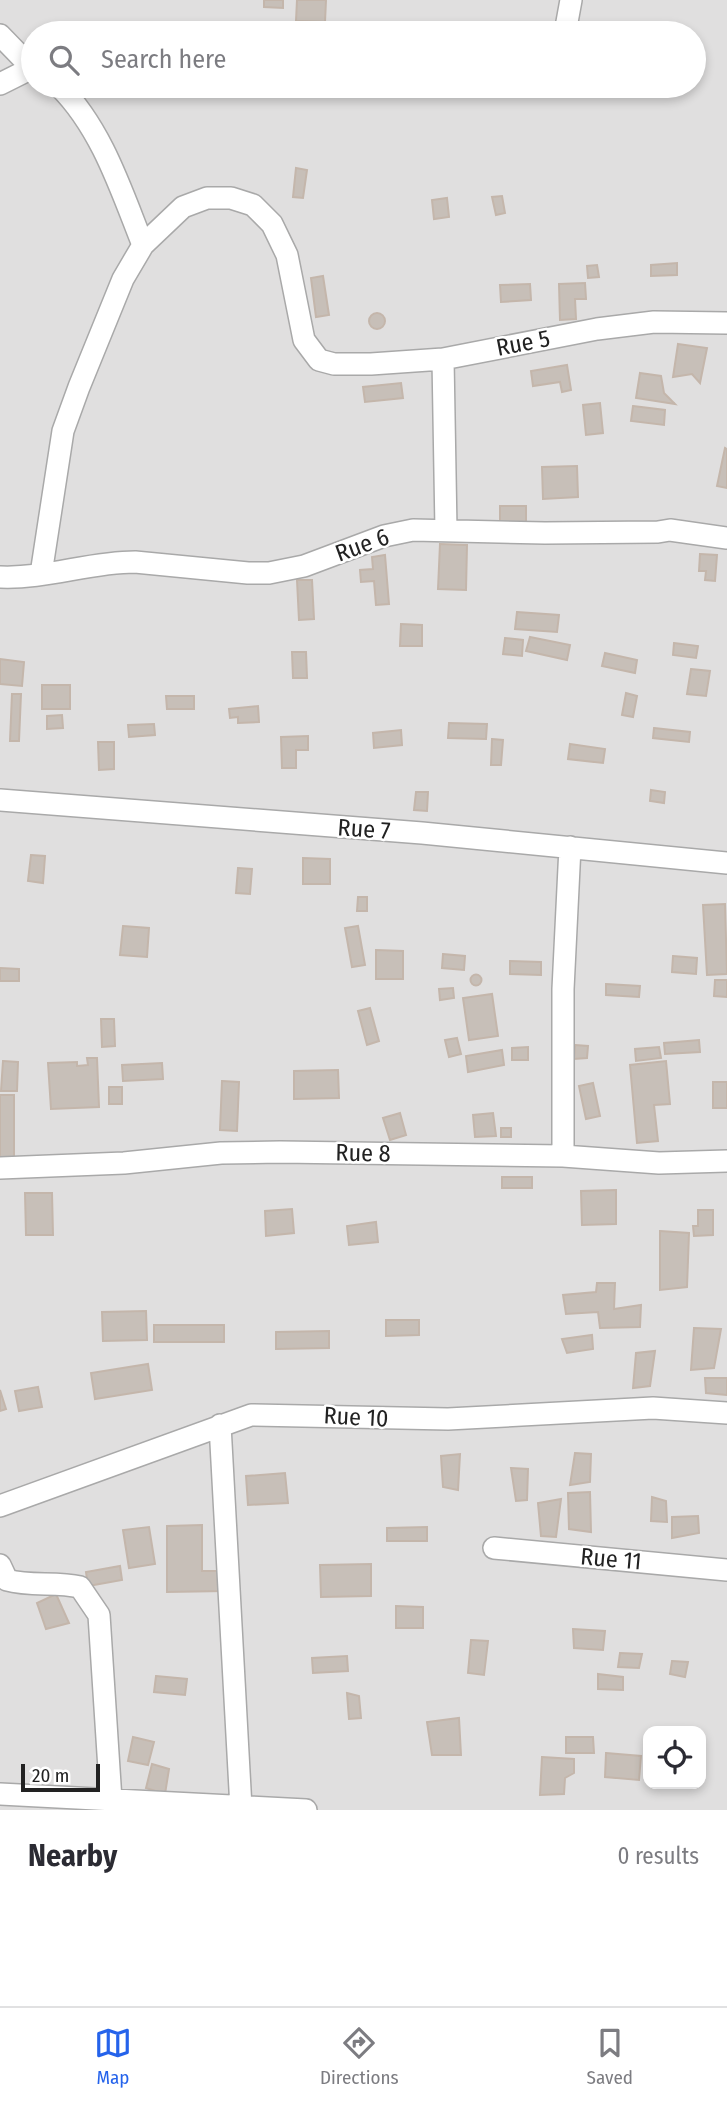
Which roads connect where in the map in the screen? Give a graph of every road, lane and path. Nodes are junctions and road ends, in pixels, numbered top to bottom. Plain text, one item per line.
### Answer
1 (571, 0) edge
2 (567, 21) edge
3 (0, 35) edge
4 (21, 56) edge
5 (21, 74) edge
6 (0, 84) edge
7 (71, 98) edge
8 (143, 245) junction
9 (727, 323) edge
10 (443, 359) junction
11 (446, 530) junction
12 (727, 538) edge
13 (41, 574) junction
14 (0, 577) edge
15 (0, 800) edge
16 (570, 847) junction
17 (727, 863) edge
18 (563, 1156) junction
19 (727, 1161) edge
20 (0, 1168) edge
21 (727, 1413) edge
22 (220, 1425) junction
23 (0, 1506) edge
24 (494, 1548) dead end
25 (0, 1565) edge
26 (727, 1570) edge
27 (0, 1794) edge
28 (111, 1800) junction
29 (241, 1808) junction
30 (306, 1810) edge

1 - 2 street
3 - 4 street
5 - 6 street
7 - 8 street
8 - 10 street, Rue 5
8 - 13 street
9 - 10 street, Rue 5
10 - 11 street
11 - 12 street, Rue 6
11 - 13 street, Rue 6
13 - 14 street, Rue 6
15 - 16 street, Rue 7
16 - 17 street, Rue 7
16 - 18 street
18 - 19 street, Rue 8
18 - 20 street, Rue 8
21 - 22 street, Rue 10
22 - 23 street, Rue 10
22 - 29 street
24 - 26 street, Rue 11
25 - 28 street
27 - 28 street
28 - 29 street
29 - 30 street

